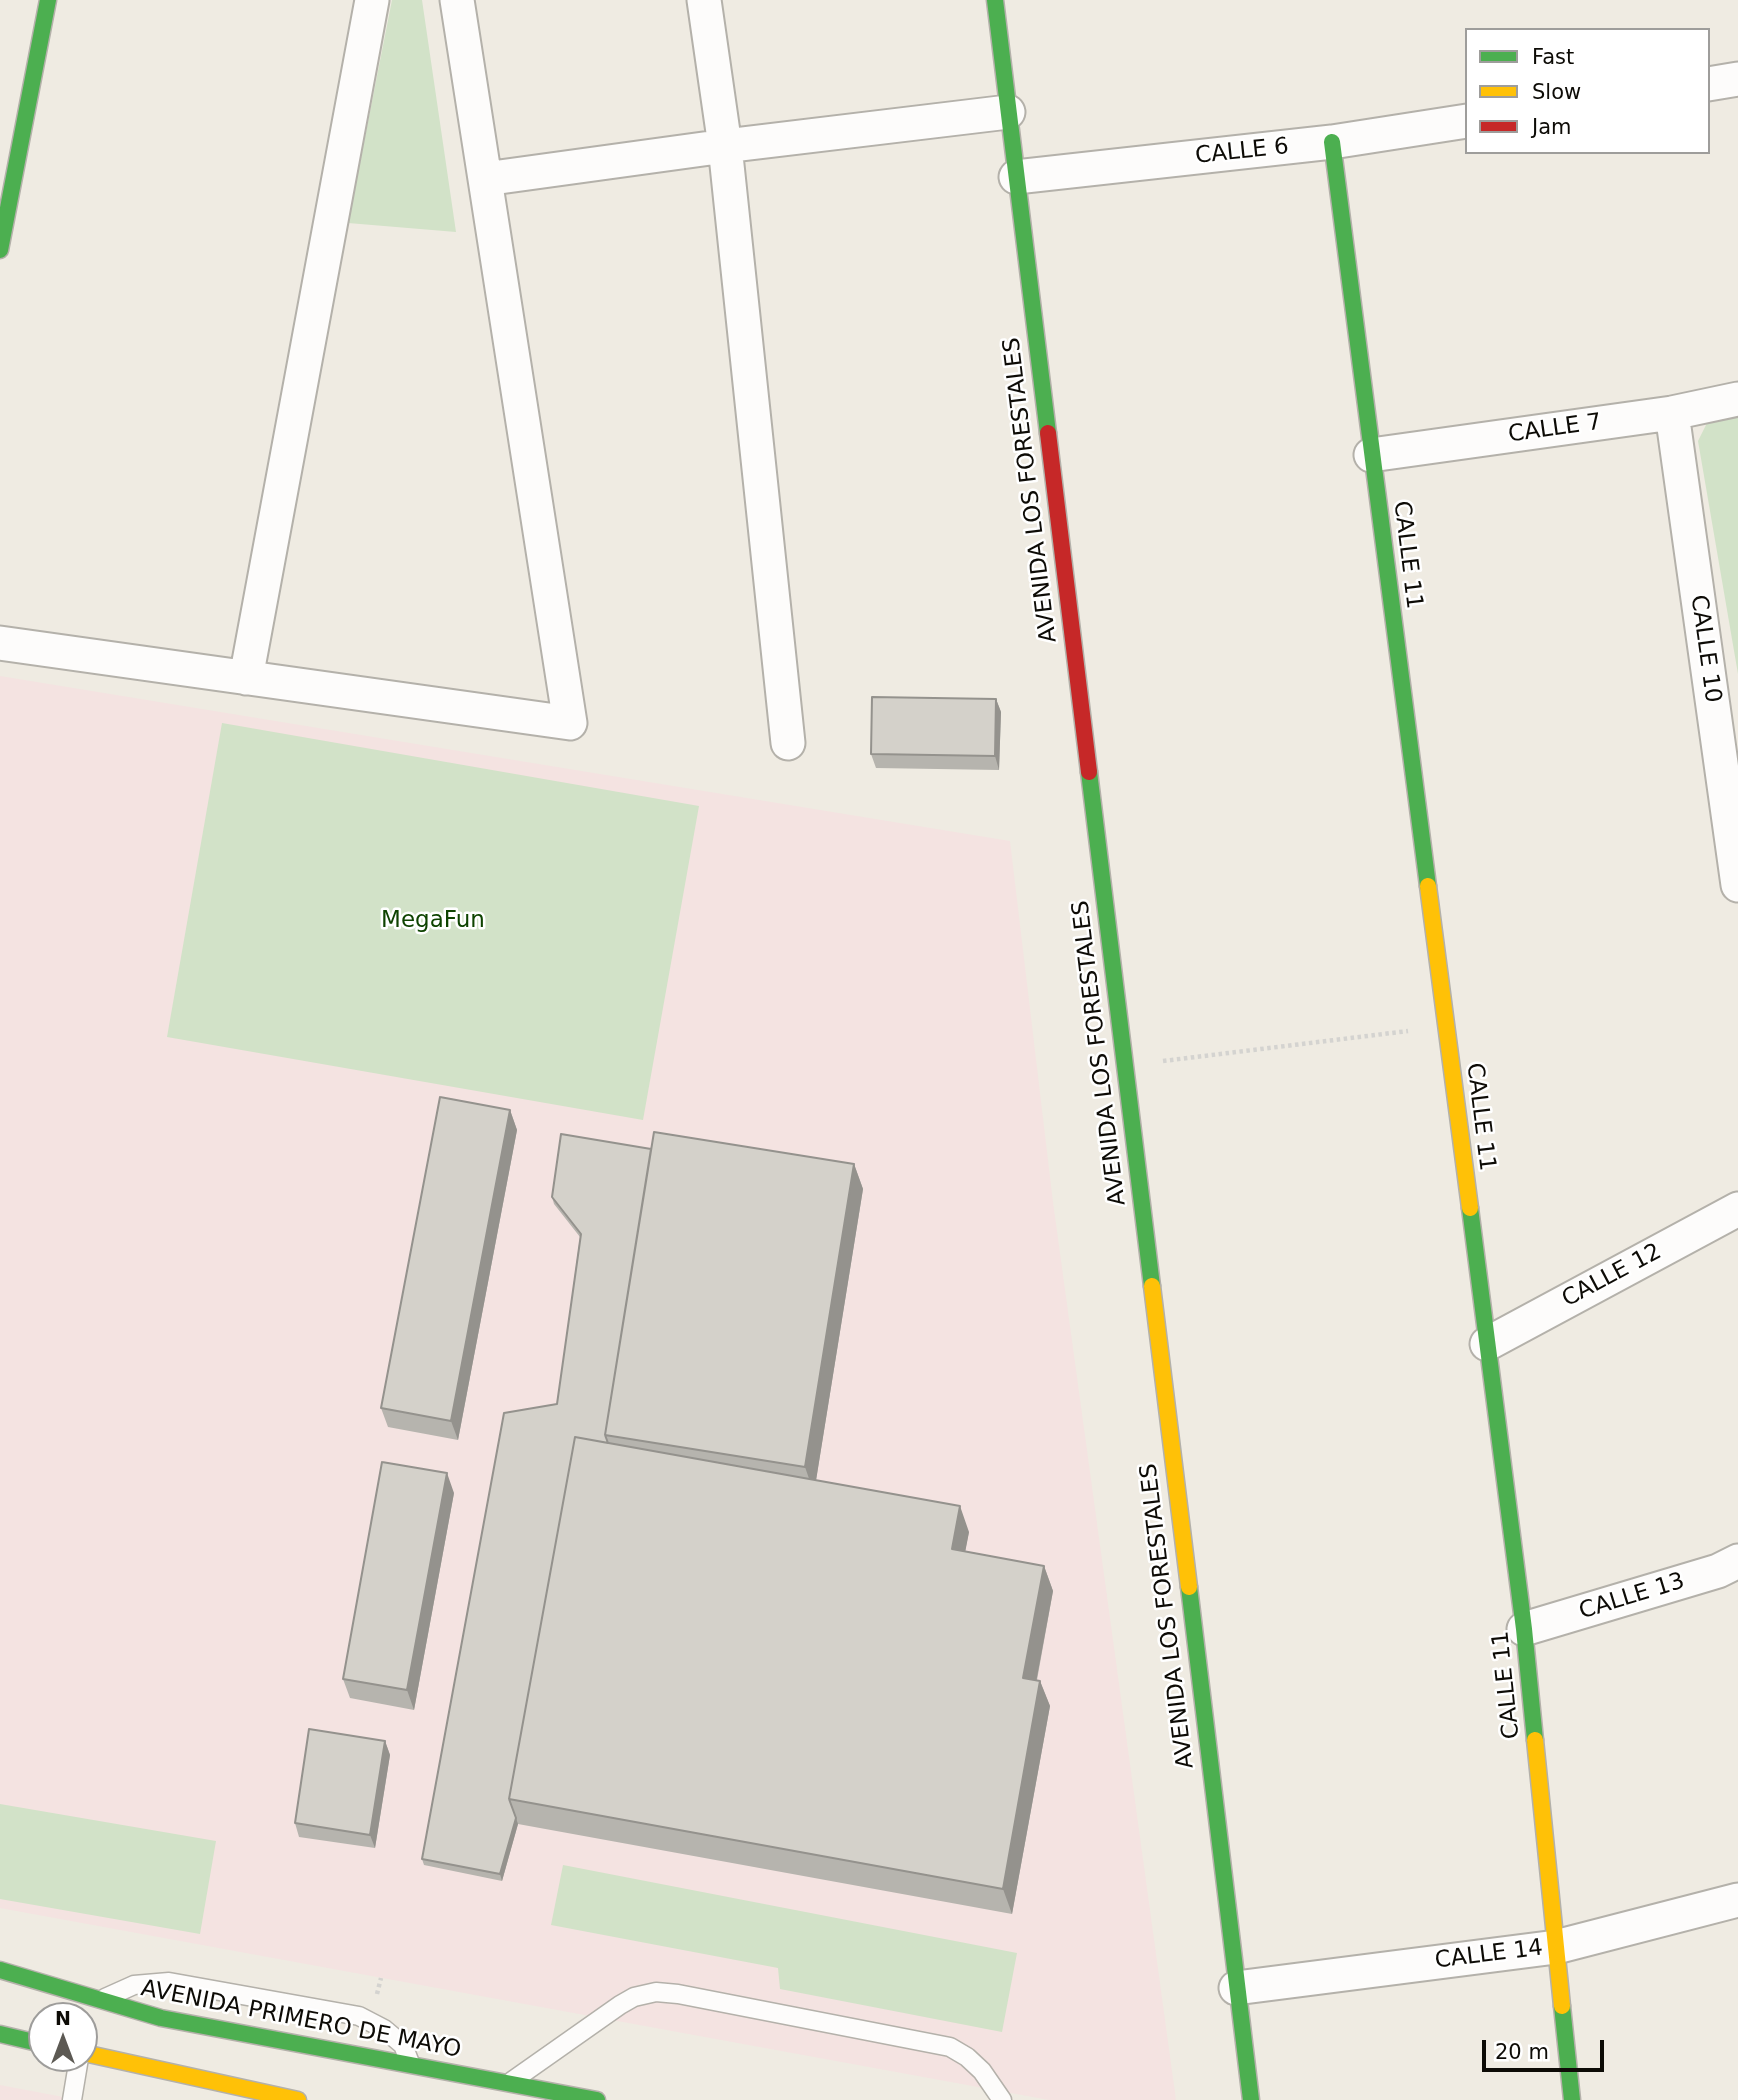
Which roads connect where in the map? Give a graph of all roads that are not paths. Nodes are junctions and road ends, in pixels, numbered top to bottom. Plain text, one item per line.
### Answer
1 (48, 0) edge
2 (372, 0) edge
3 (457, 0) edge
4 (705, 0) edge
5 (995, 0) edge
6 (1738, 79) edge
7 (1710, 84) edge
8 (1008, 111) junction
9 (1465, 121) edge
10 (1332, 142) junction
11 (725, 146) junction
12 (1016, 177) junction
13 (485, 179) junction
14 (5, 192) edge
15 (0, 250) edge
16 (1738, 399) edge
17 (1672, 413) junction
18 (1371, 455) junction
19 (0, 643) edge
20 (246, 678) junction
21 (788, 743) dead end
22 (1732, 803) edge
23 (1738, 885) edge
24 (1738, 1209) edge
25 (1487, 1344) junction
26 (1738, 1561) edge
27 (1524, 1629) junction
28 (1738, 1900) edge
29 (1556, 1947) junction
30 (0, 1970) edge
31 (1236, 1988) junction
32 (100, 2000) junction
33 (0, 2034) edge
34 (28, 2041) edge
35 (98, 2056) edge
36 (412, 2067) junction
37 (77, 2072) edge
38 (509, 2083) junction
39 (72, 2100) edge
40 (298, 2100) edge
41 (597, 2100) edge
42 (1002, 2100) edge
43 (1251, 2100) edge
44 (1572, 2100) edge

1 - 14 street
2 - 20 street
3 - 13 street
4 - 11 street
5 - 8 street, AVENIDA LOS FORESTALES
6 - 7 street
8 - 11 street
8 - 12 street, AVENIDA LOS FORESTALES
9 - 10 street, CALLE 6
10 - 12 street, CALLE 6
10 - 18 street, CALLE 11
11 - 13 street
11 - 21 street
12 - 31 street, AVENIDA LOS FORESTALES
13 - 20 street
14 - 15 street
16 - 17 street, CALLE 7
17 - 18 street, CALLE 7
17 - 22 street, CALLE 10
18 - 25 street, CALLE 11
19 - 20 street
22 - 23 street, CALLE 10
24 - 25 street, CALLE 12
25 - 27 street, CALLE 11
26 - 27 street, CALLE 13
27 - 29 street, CALLE 11
28 - 29 street, CALLE 14
29 - 31 street, CALLE 14
29 - 44 street, CALLE 11
30 - 32 street, AVENIDA PRIMERO DE MAYO
31 - 43 street, AVENIDA LOS FORESTALES
32 - 36 street, AVENIDA PRIMERO DE MAYO
32 - 36 lane
33 - 34 street
35 - 40 street
36 - 38 street, AVENIDA PRIMERO DE MAYO
37 - 39 lane
38 - 41 street, AVENIDA PRIMERO DE MAYO
38 - 42 lane

